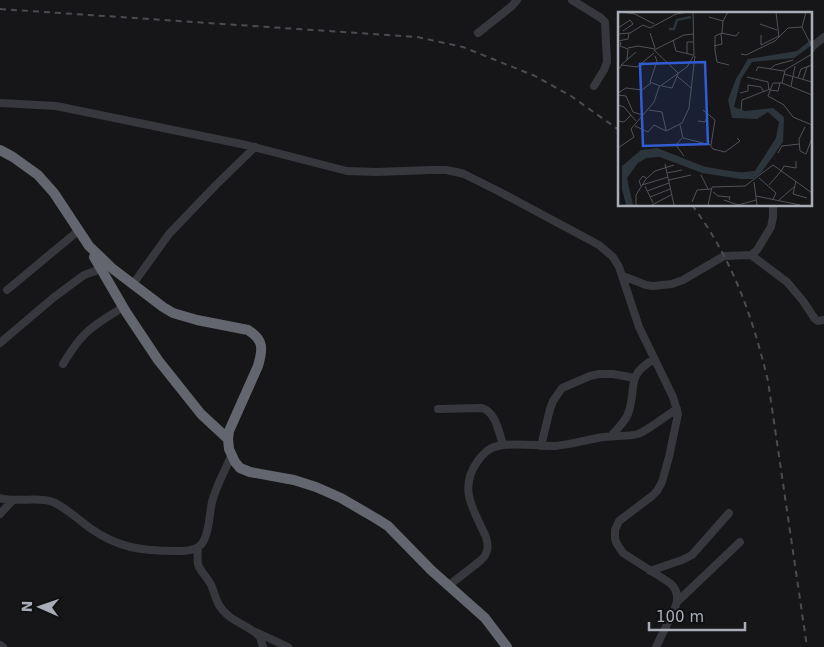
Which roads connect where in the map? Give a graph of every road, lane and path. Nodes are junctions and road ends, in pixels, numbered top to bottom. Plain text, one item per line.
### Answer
1 (517, 0) edge
2 (572, 0) edge
3 (478, 33) dead end
4 (824, 37) edge
5 (812, 48) edge
6 (594, 86) dead end
7 (0, 103) edge
8 (255, 147) junction
9 (0, 150) edge
10 (772, 206) edge
11 (78, 231) junction
12 (88, 246) junction
13 (751, 255) junction
14 (101, 269) junction
15 (623, 276) junction
16 (133, 284) junction
17 (7, 290) dead end
18 (123, 307) junction
19 (824, 320) edge
20 (0, 343) edge
21 (654, 359) junction
22 (63, 364) dead end
23 (635, 378) junction
24 (677, 408) junction
25 (438, 409) dead end
26 (611, 436) junction
27 (228, 439) junction
28 (503, 445) junction
29 (541, 446) junction
30 (231, 456) junction
31 (0, 498) edge
32 (12, 500) junction
33 (730, 513) dead end
34 (0, 514) edge
35 (740, 542) dead end
36 (198, 548) junction
37 (650, 571) junction
38 (448, 586) junction
39 (677, 602) junction
40 (256, 633) junction
41 (263, 647) edge
42 (288, 647) edge
43 (507, 647) edge
44 (656, 647) edge

1 - 3 street
2 - 6 street
4 - 5 street
7 - 8 street
8 - 15 street
8 - 16 street
9 - 11 highway
10 - 13 street
11 - 12 highway
11 - 17 street
12 - 14 highway
12 - 16 highway
13 - 15 street
13 - 19 street
14 - 18 highway
14 - 20 street
15 - 21 street
16 - 27 highway
18 - 22 street
18 - 27 highway
21 - 23 street
21 - 24 street
23 - 26 street
23 - 29 street
24 - 26 street
24 - 37 street
25 - 28 street
26 - 29 street
27 - 30 highway
28 - 29 street
28 - 38 street
30 - 36 street
30 - 38 highway
31 - 32 street
32 - 34 street
32 - 36 street
33 - 37 street
35 - 39 street
36 - 40 street
37 - 39 street
38 - 43 highway
39 - 44 street
40 - 41 street
40 - 42 street

